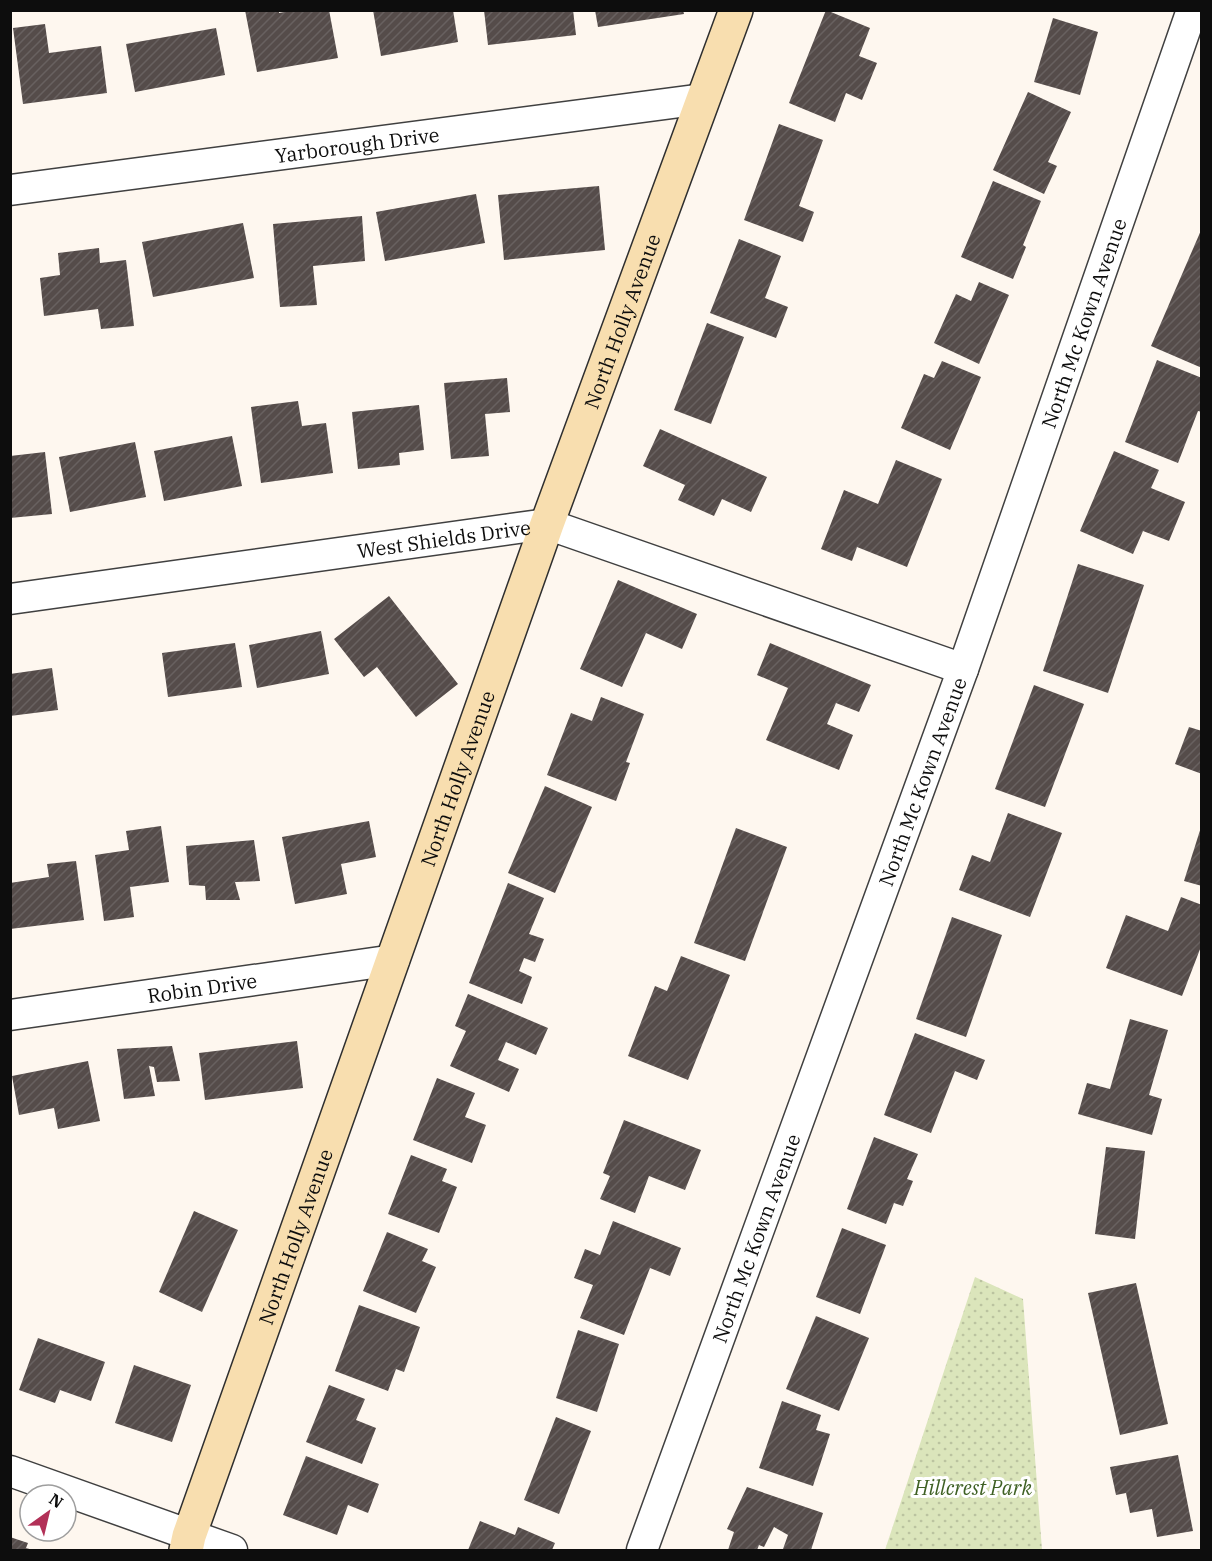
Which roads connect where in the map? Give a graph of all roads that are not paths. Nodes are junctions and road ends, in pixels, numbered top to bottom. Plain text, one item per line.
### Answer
1 (736, 10) edge
2 (1192, 10) edge
3 (703, 99) junction
4 (10, 190) edge
5 (547, 524) junction
6 (10, 599) edge
7 (963, 669) junction
8 (394, 960) junction
9 (10, 1015) edge
10 (10, 1471) edge
11 (188, 1543) edge
12 (232, 1551) edge
13 (642, 1551) edge

1 - 3 street, North Holly Avenue
2 - 7 street, North Mc Kown Avenue
3 - 4 street, Yarborough Drive
3 - 5 street, North Holly Avenue
5 - 6 street, West Shields Drive
5 - 7 street, West Shields Drive
5 - 8 street, North Holly Avenue
7 - 13 street, North Mc Kown Avenue
8 - 9 street, Robin Drive
8 - 11 street, North Holly Avenue
10 - 11 street
11 - 12 street

